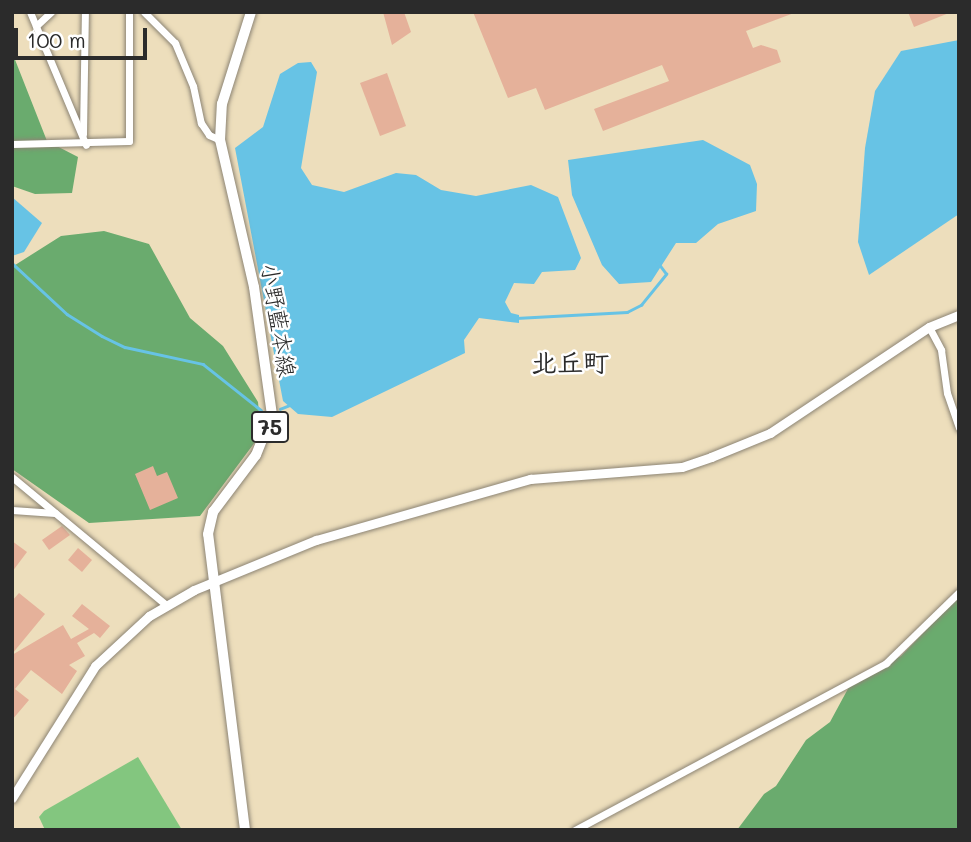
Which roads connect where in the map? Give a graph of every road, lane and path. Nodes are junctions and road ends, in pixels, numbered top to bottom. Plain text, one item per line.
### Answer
1 (30, 12) edge
2 (51, 12) edge
3 (85, 12) edge
4 (129, 12) edge
5 (144, 12) edge
6 (251, 12) edge
7 (36, 26) junction
8 (220, 140) junction
9 (85, 141) junction
10 (12, 144) edge
11 (959, 315) edge
12 (929, 327) junction
13 (959, 428) edge
14 (12, 477) edge
15 (12, 510) edge
16 (56, 513) junction
17 (212, 584) junction
18 (959, 592) edge
19 (166, 605) junction
20 (12, 798) edge
21 (245, 830) edge
22 (575, 830) edge

1 - 7 street
2 - 7 street
3 - 9 street
4 - 9 street
5 - 8 street
6 - 8 main road, 小野藍本線 / 75
7 - 9 street
8 - 17 main road, 小野藍本線 / 75
9 - 10 street
11 - 12 street
12 - 13 street
12 - 17 street
14 - 16 street
15 - 16 street
16 - 19 street
17 - 19 street
17 - 21 main road, 小野藍本線 / 75
18 - 22 street
19 - 20 street

